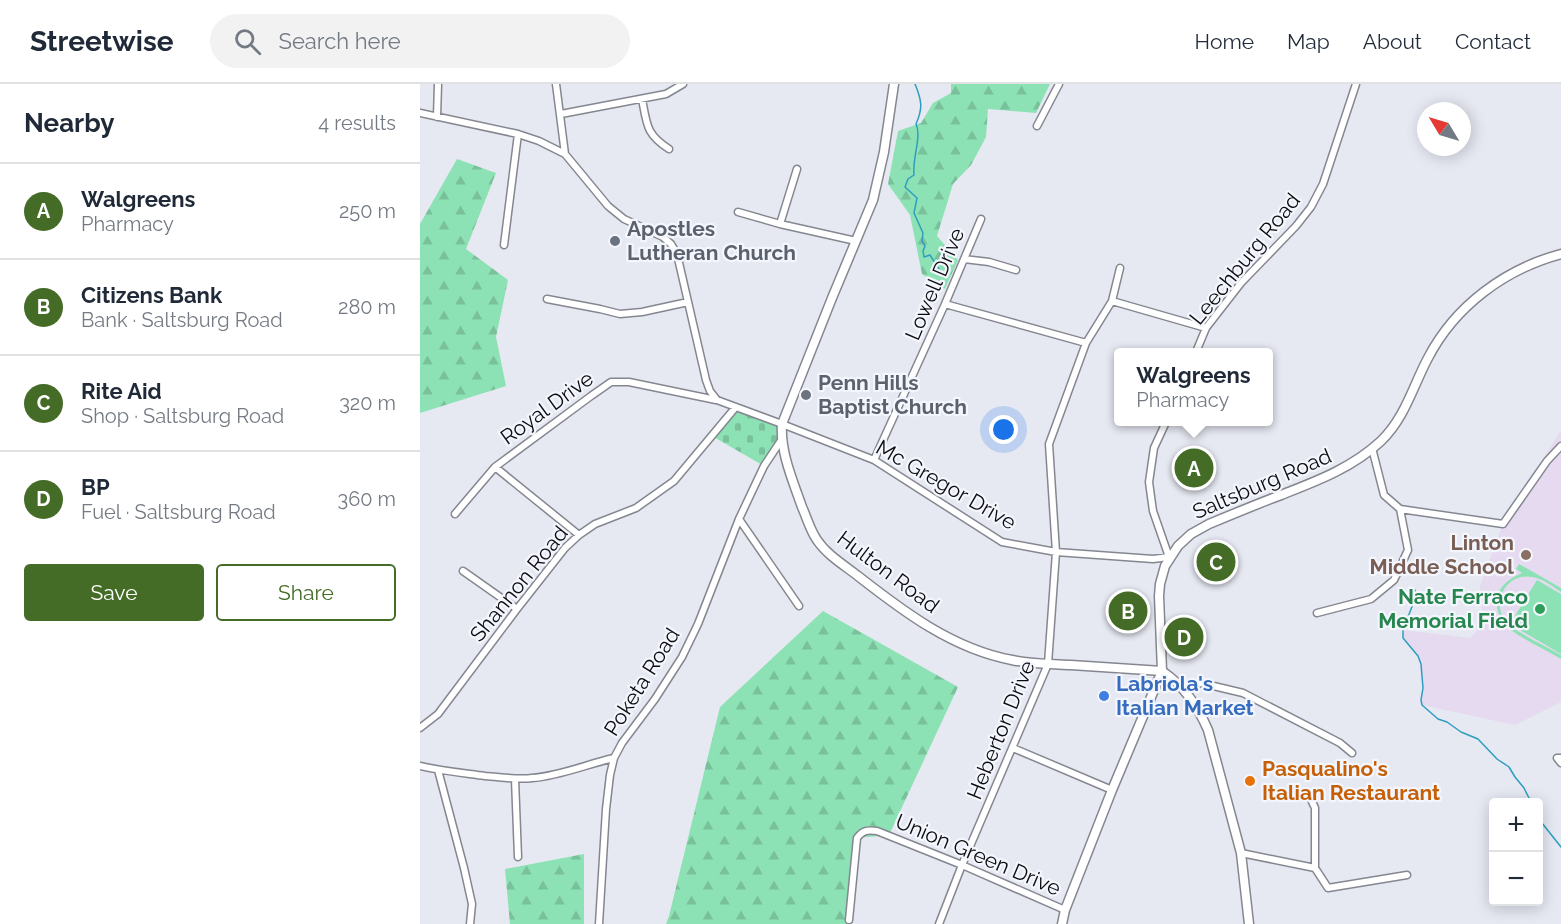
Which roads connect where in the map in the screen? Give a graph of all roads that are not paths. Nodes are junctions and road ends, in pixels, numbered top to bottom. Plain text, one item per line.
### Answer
1 (438, 84) edge
2 (556, 84) edge
3 (683, 84) edge
4 (894, 84) edge
5 (1059, 84) edge
6 (1356, 84) edge
7 (642, 99) junction
8 (420, 113) edge
9 (561, 114) junction
10 (437, 117) junction
11 (1037, 126) dead end
12 (518, 134) junction
13 (669, 149) dead end
14 (565, 154) junction
15 (797, 169) dead end
16 (738, 212) dead end
17 (981, 219) dead end
18 (780, 224) junction
19 (856, 242) junction
20 (504, 245) dead end
21 (1561, 254) edge
22 (964, 259) junction
23 (1120, 268) dead end
24 (1016, 270) dead end
25 (547, 300) dead end
26 (1112, 301) junction
27 (688, 302) junction
28 (945, 304) junction
29 (1206, 328) junction
30 (1086, 343) junction
31 (1198, 348) edge
32 (717, 400) junction
33 (735, 408) junction
34 (782, 424) junction
35 (1164, 426) edge
36 (782, 439) junction
37 (1561, 446) edge
38 (1372, 448) junction
39 (874, 460) junction
40 (495, 466) junction
41 (1401, 509) junction
42 (454, 514) dead end
43 (739, 519) junction
44 (579, 535) junction
45 (1056, 552) junction
46 (1169, 557) junction
47 (463, 571) dead end
48 (799, 606) dead end
49 (517, 609) junction
50 (1317, 613) dead end
51 (1048, 664) junction
52 (1162, 671) junction
53 (1183, 687) junction
54 (420, 728) edge
55 (1013, 748) junction
56 (1352, 753) dead end
57 (614, 758) junction
58 (420, 766) edge
59 (438, 770) junction
60 (515, 779) junction
61 (1112, 790) junction
62 (1309, 795) dead end
63 (1241, 853) junction
64 (518, 857) dead end
65 (962, 865) junction
66 (1315, 867) junction
67 (1407, 875) dead end
68 (1065, 910) junction
69 (849, 921) dead end
70 (470, 924) edge
71 (599, 924) edge
72 (939, 924) edge
73 (1062, 924) edge
74 (1250, 924) edge

1 - 10 street
2 - 9 street
3 - 7 street
4 - 19 main road, Hulton Road
5 - 11 street
6 - 29 street, Leechburg Road
7 - 9 street
7 - 13 street
8 - 10 street
9 - 14 street
10 - 12 street
12 - 14 street
12 - 20 street
14 - 27 street
15 - 18 street
16 - 18 street
17 - 22 street, Lowell Drive
18 - 19 street
19 - 34 main road, Hulton Road
21 - 38 main road, Saltsburg Road
22 - 24 street
22 - 28 street, Lowell Drive
23 - 26 street, Heberton Drive
25 - 27 street
26 - 29 street
26 - 30 street, Heberton Drive
27 - 32 street
28 - 30 street
28 - 39 street, Lowell Drive
29 - 31 street, Leechburg Road
30 - 45 street, Heberton Drive
32 - 33 street, Royal Drive
32 - 40 street, Royal Drive
33 - 34 street, Mc Gregor Drive
33 - 44 street, Shannon Road
34 - 36 main road, Hulton Road
34 - 39 street, Mc Gregor Drive
35 - 46 street
36 - 43 street, Poketa Road
36 - 51 main road, Hulton Road
37 - 41 street
38 - 41 street
38 - 46 main road, Saltsburg Road
39 - 45 street, Mc Gregor Drive
40 - 42 street, Royal Drive
40 - 44 street
41 - 50 street
43 - 48 street
43 - 57 street, Poketa Road
44 - 49 street, Shannon Road
45 - 46 street, Mc Gregor Drive
45 - 51 street, Heberton Drive
46 - 52 main road, Saltsburg Road
47 - 49 street
49 - 54 street, Shannon Road
51 - 52 main road, Hulton Road
51 - 55 street, Heberton Drive
52 - 53 main road
52 - 61 main road, Saltsburg Road
53 - 56 street
53 - 63 main road
55 - 61 street
55 - 65 street, Heberton Drive
57 - 60 street
57 - 71 street, Poketa Road
58 - 59 street
59 - 60 street
59 - 70 street
60 - 64 street
61 - 68 main road, Saltsburg Road
62 - 66 street
63 - 66 street
63 - 74 main road
65 - 68 street, Union Green Drive
65 - 69 street, Union Green Drive
65 - 72 street, Heberton Drive
66 - 67 street
68 - 73 main road, Saltsburg Road

